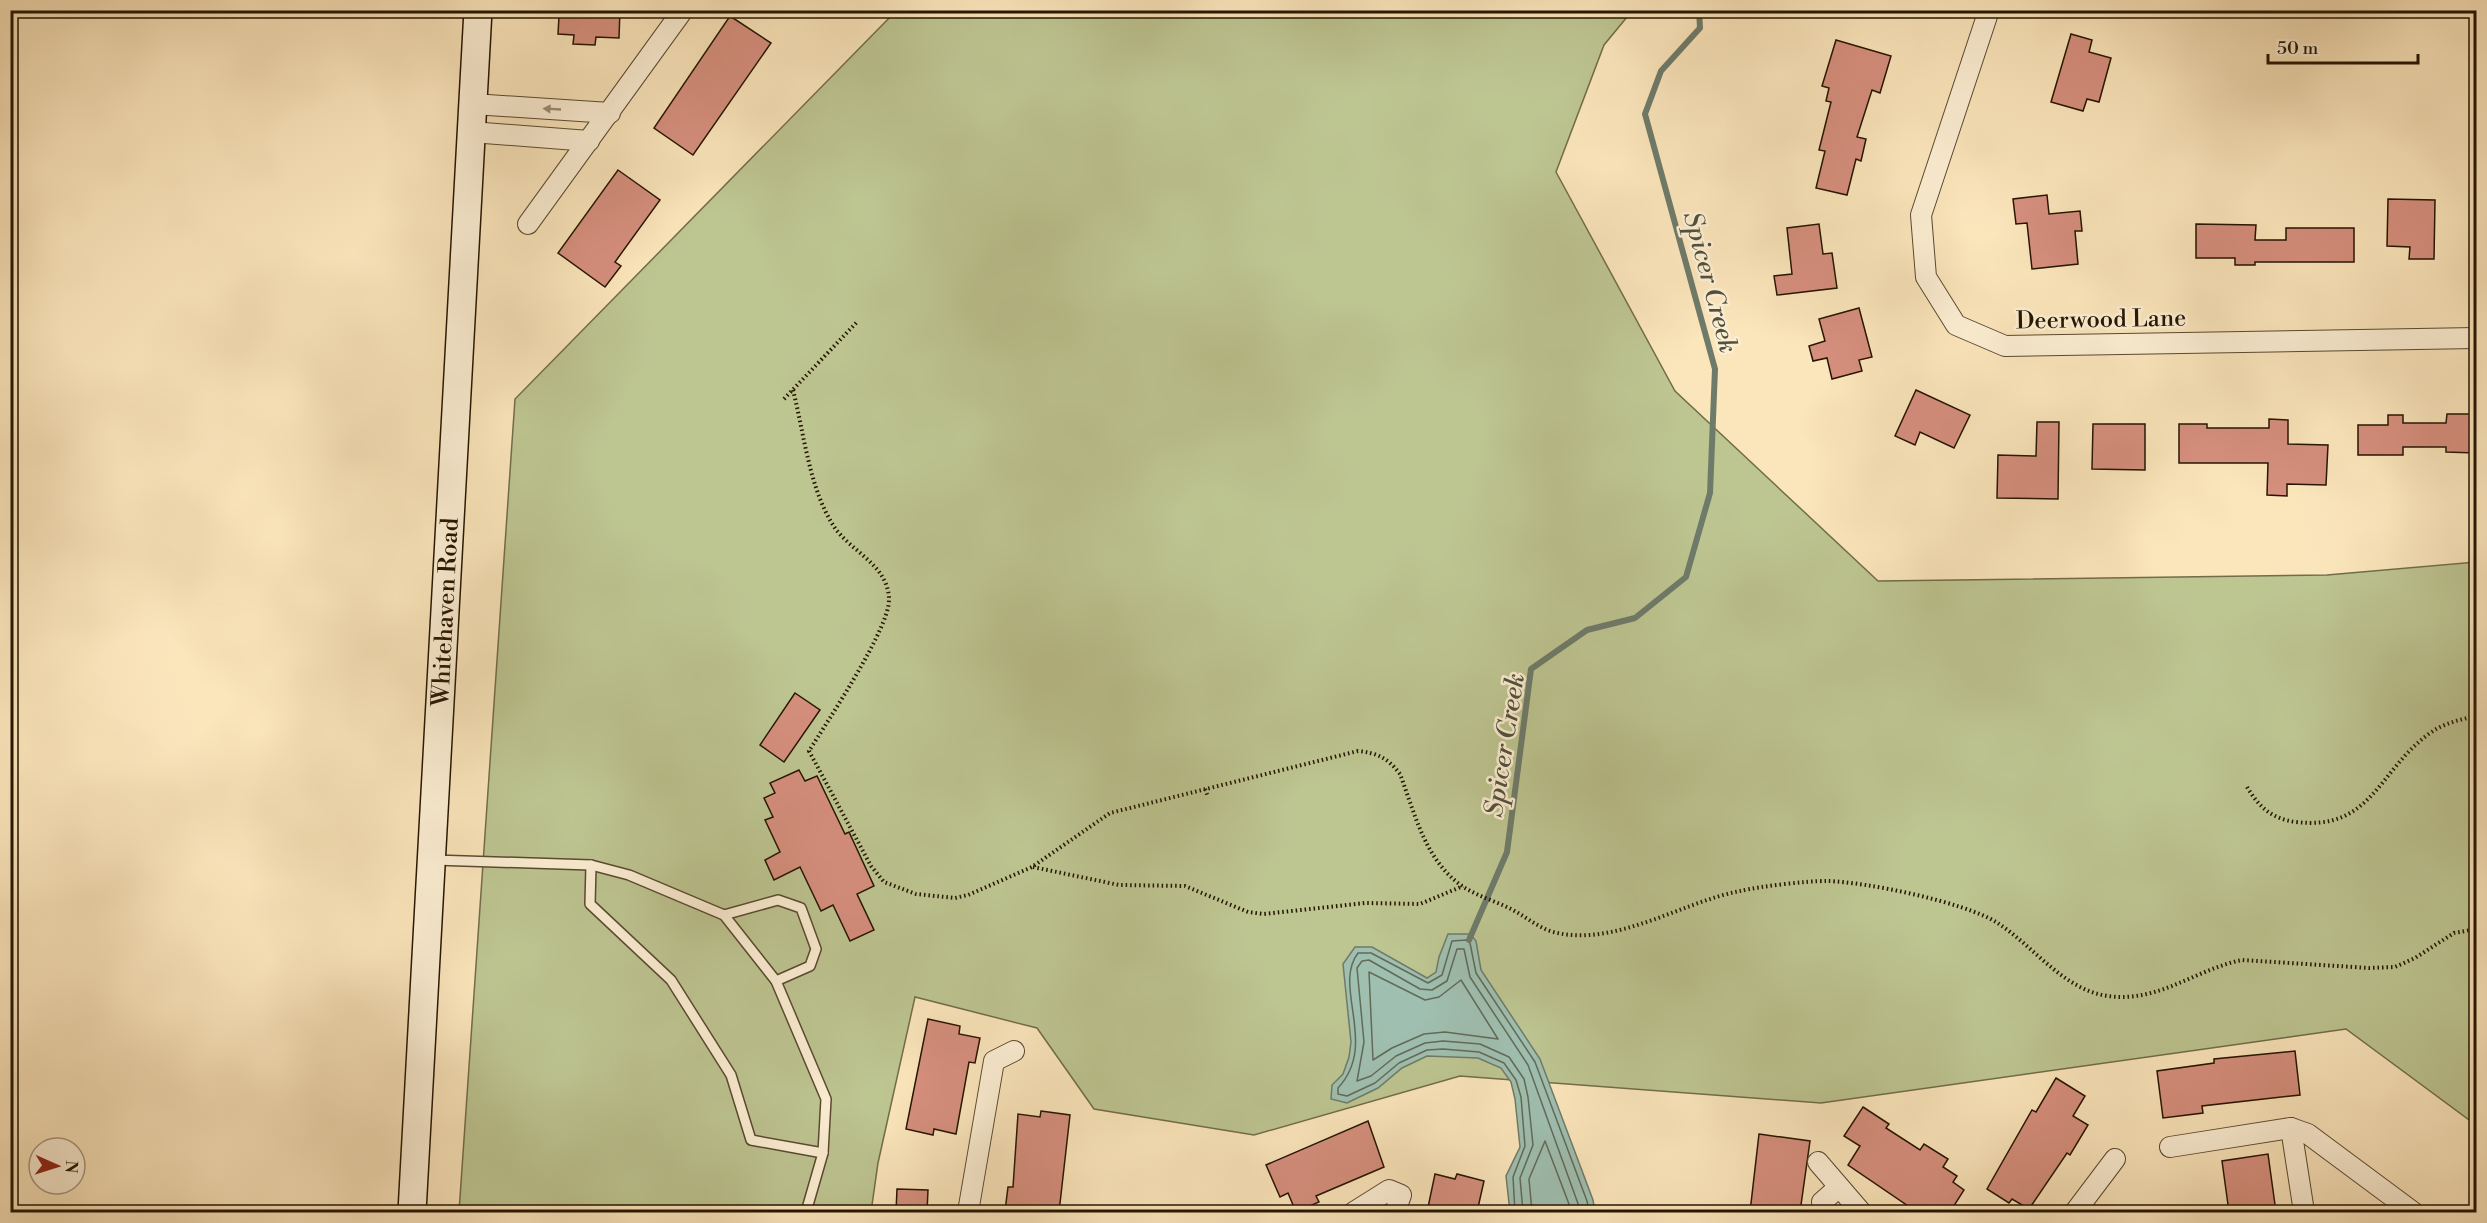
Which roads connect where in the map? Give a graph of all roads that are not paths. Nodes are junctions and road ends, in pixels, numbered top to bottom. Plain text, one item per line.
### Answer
1 (478, 10) edge
2 (1989, 10) edge
3 (681, 11) edge
4 (473, 104) junction
5 (610, 113) junction
6 (471, 132) junction
7 (589, 141) junction
8 (528, 224) dead end
9 (2476, 338) edge
10 (432, 860) junction
11 (591, 865) junction
12 (724, 915) junction
13 (776, 981) junction
14 (1014, 1051) dead end
15 (2291, 1128) junction
16 (2170, 1147) dead end
17 (822, 1153) junction
18 (2115, 1159) dead end
19 (1818, 1162) dead end
20 (1839, 1187) junction
21 (412, 1212) edge
22 (806, 1212) edge
23 (968, 1212) edge
24 (1354, 1212) edge
25 (1395, 1212) edge
26 (1823, 1212) edge
27 (1861, 1212) edge
28 (2075, 1212) edge
29 (2304, 1212) edge
30 (2413, 1212) edge

1 - 4 street, Whitehaven Road
2 - 9 street, Deerwood Lane
3 - 5 street
5 -> 4 street
4 - 6 street, Whitehaven Road
5 - 7 street
6 - 7 street
6 - 10 street, Whitehaven Road
7 - 8 street
10 - 11 lane
10 - 21 street, Whitehaven Road
11 - 12 lane
11 - 17 lane
12 - 13 lane
12 - 13 lane
13 - 17 lane
14 - 23 street
15 - 16 street
15 - 29 street
15 - 30 street
17 - 22 lane
18 - 28 street
19 - 20 street
20 - 26 street
20 - 27 street
24 - 25 street

